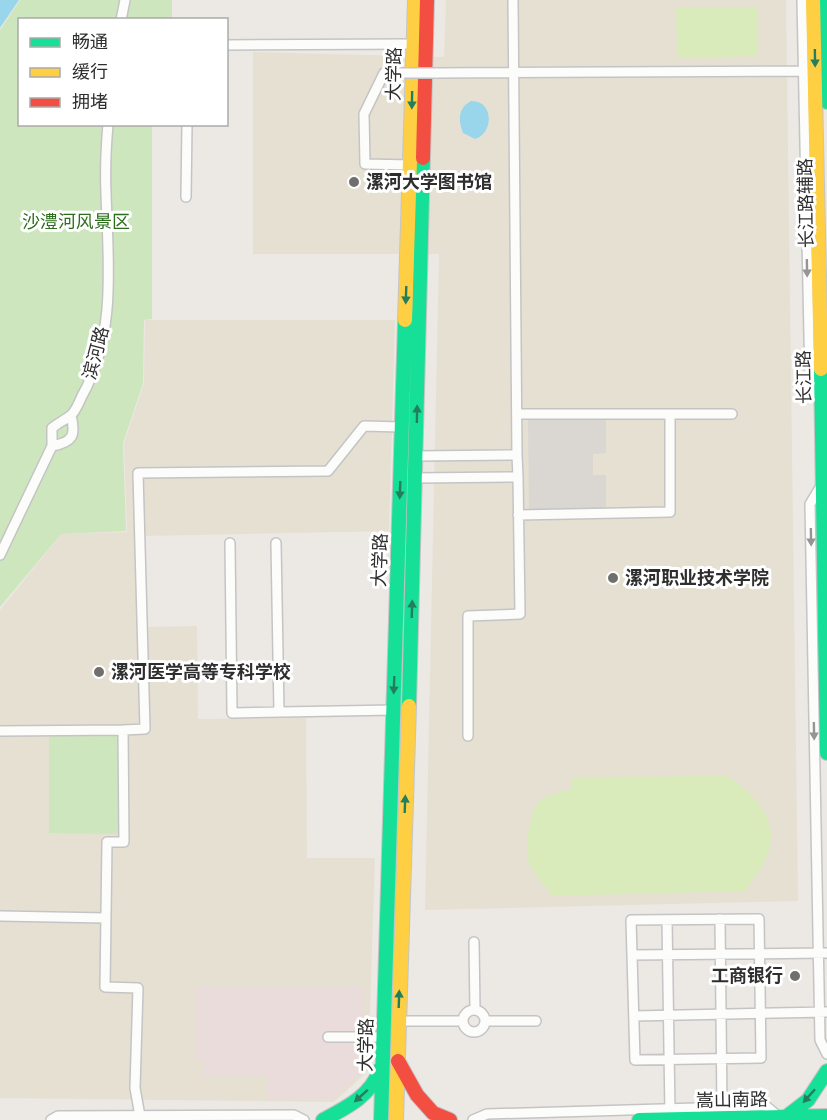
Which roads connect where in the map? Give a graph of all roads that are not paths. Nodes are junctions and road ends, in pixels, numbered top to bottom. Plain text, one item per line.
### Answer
1 (125, 0) edge
2 (415, 0) edge
3 (427, 0) edge
4 (513, 0) edge
5 (802, 0) edge
6 (813, 0) edge
7 (825, 0) edge
8 (121, 18) edge
9 (413, 44) junction
10 (228, 45) edge
11 (803, 71) junction
12 (515, 72) junction
13 (827, 102) edge
14 (108, 126) edge
15 (187, 126) edge
16 (411, 165) junction
17 (186, 197) dead end
18 (822, 402) junction
19 (517, 414) junction
20 (670, 414) junction
21 (732, 414) dead end
22 (71, 415) junction
23 (401, 427) junction
24 (825, 439) edge
25 (52, 446) junction
26 (517, 455) junction
27 (416, 456) junction
28 (518, 477) junction
29 (416, 478) junction
30 (823, 482) junction
31 (518, 515) junction
32 (230, 543) dead end
33 (276, 543) dead end
34 (0, 555) edge
35 (394, 710) junction
36 (279, 712) junction
37 (123, 730) junction
38 (0, 731) edge
39 (468, 736) dead end
40 (827, 753) edge
41 (388, 903) junction
42 (402, 904) junction
43 (0, 916) edge
44 (106, 918) junction
45 (720, 919) junction
46 (667, 920) junction
47 (474, 942) dead end
48 (760, 953) junction
49 (823, 953) edge
50 (668, 954) junction
51 (721, 954) junction
52 (632, 955) junction
53 (475, 1010) junction
54 (823, 1012) edge
55 (760, 1013) junction
56 (721, 1014) junction
57 (634, 1016) junction
58 (669, 1016) junction
59 (398, 1021) junction
60 (463, 1021) junction
61 (536, 1021) dead end
62 (485, 1022) junction
63 (328, 1037) dead end
64 (384, 1037) junction
65 (827, 1054) edge
66 (722, 1058) junction
67 (390, 1059) junction
68 (669, 1059) junction
69 (827, 1071) edge
70 (722, 1108) junction
71 (670, 1114) edge
72 (140, 1116) junction
73 (827, 1116) edge
74 (782, 1117) junction
75 (51, 1120) edge
76 (304, 1120) edge
77 (323, 1120) edge
78 (381, 1120) edge
79 (396, 1120) edge
80 (450, 1120) edge
81 (473, 1120) edge
82 (639, 1120) edge

1 - 8 street
2 - 9 main road, 大学路
27 -> 3 main road, 大学路
4 - 12 street
5 - 11 street, 长江路辅路
6 -> 18 main road, 长江路
7 - 13 main road
9 - 10 street
9 -> 16 main road, 大学路
11 - 12 street
11 -> 18 street, 长江路辅路
12 - 16 street, bridge
12 - 19 street
14 - 22 street, 滨河路
15 - 17 street
16 -> 23 main road, 大学路
18 - 24 main road, 长江路
19 - 20 street
19 - 26 street
20 - 21 street
20 - 31 street
22 - 25 street, 滨河路
22 - 25 street
23 -> 35 main road, 大学路
23 - 37 street
24 - 30 main road, 长江路
25 - 34 street, 滨河路
26 - 27 street
26 - 28 street
27 - 29 main road, 大学路
28 - 29 street
28 - 31 street
42 -> 29 main road, 大学路
30 - 40 main road, 长江路
30 -> 49 street
31 - 39 street
32 - 36 street
33 - 36 street
35 - 36 street
35 - 41 main road, 大学路
37 - 38 street
37 - 44 street
41 - 42 main road
41 - 64 main road, 大学路
59 -> 42 main road, 大学路
43 - 44 street
44 - 72 street
45 - 46 street
45 - 48 street
45 - 51 street
46 - 50 street
46 - 52 street
47 - 53 street
48 - 49 street
48 - 51 street
48 - 55 street
49 - 54 street
50 - 51 street
50 - 52 street
50 - 58 street
51 - 56 street
52 - 57 street
53 - 60 street
53 - 62 street
54 - 55 street
54 - 65 street
55 - 56 street
55 - 66 street
56 - 58 street
56 - 66 street
57 - 58 street
57 - 68 street
58 - 68 street
59 - 60 street
59 - 67 main road, 大学路
60 - 62 street
61 - 62 street
63 - 64 street
64 - 67 main road, 大学路
66 - 68 street
66 - 70 street
67 -> 77 main road
67 - 78 main road, 大学路
67 - 79 main road, 大学路
67 - 80 main road
68 - 71 street
69 -> 74 main road
70 - 71 street
70 - 74 street
71 - 74 main road, 嵩山南路
71 - 81 street
71 - 82 main road, 嵩山南路
72 - 75 street
72 - 76 street
73 - 74 main road, 嵩山南路

